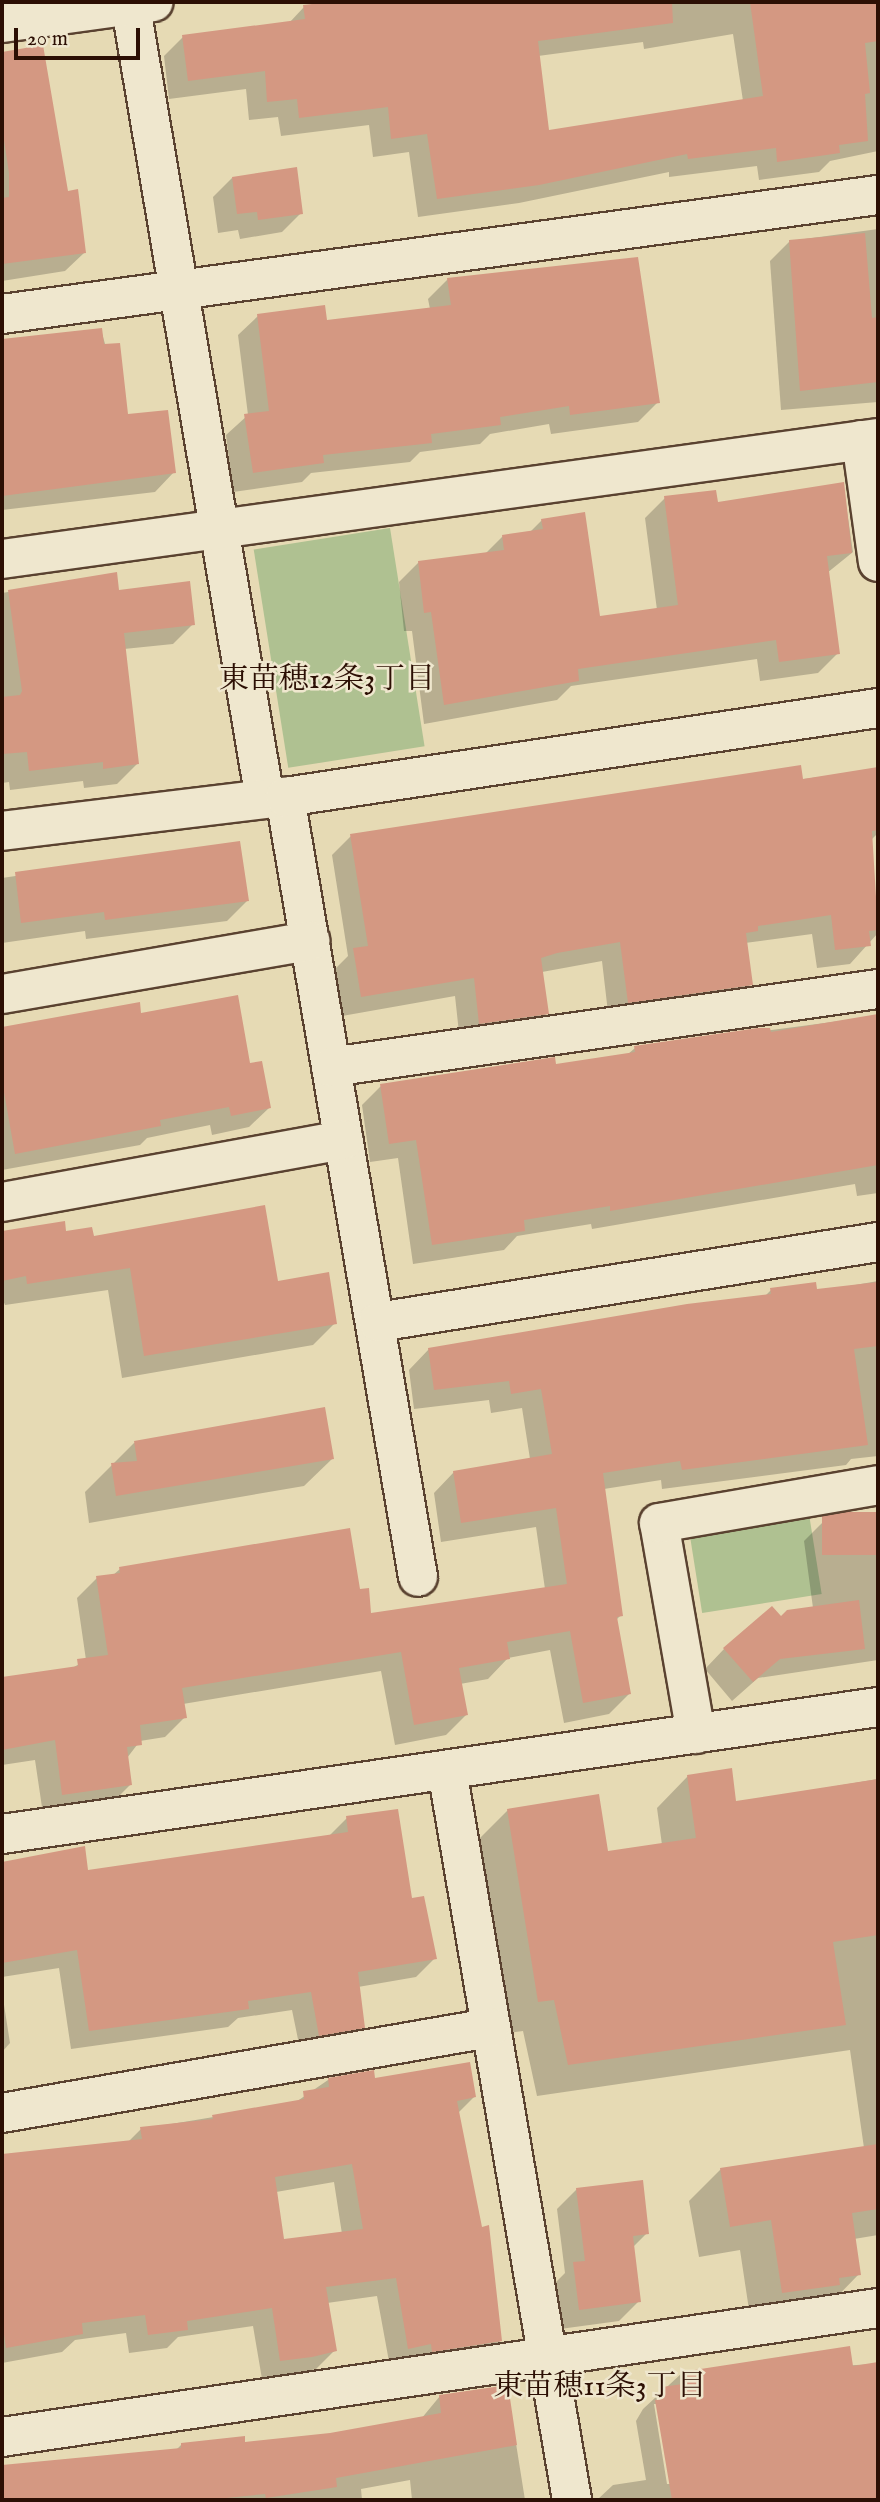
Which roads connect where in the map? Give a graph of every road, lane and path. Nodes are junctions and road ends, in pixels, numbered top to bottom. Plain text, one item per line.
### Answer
1 (138, 3) edge
2 (2, 23) edge
3 (878, 195) edge
4 (178, 290) junction
5 (2, 314) edge
6 (870, 439) edge
7 (218, 531) junction
8 (2, 559) edge
9 (878, 562) edge
10 (878, 708) edge
11 (275, 798) junction
12 (2, 831) edge
13 (310, 941) junction
14 (878, 989) edge
15 (2, 993) edge
16 (331, 1067) junction
17 (343, 1140) junction
18 (2, 1202) edge
19 (878, 1242) edge
20 (378, 1322) junction
21 (878, 1485) edge
22 (418, 1577) dead end
23 (878, 1707) edge
24 (696, 1734) junction
25 (447, 1770) junction
26 (2, 1834) edge
27 (490, 2028) junction
28 (2, 2113) edge
29 (878, 2308) edge
30 (546, 2357) junction
31 (2, 2437) edge
32 (572, 2500) edge

1 - 2 street
1 - 4 street
3 - 4 street
4 - 5 street
4 - 7 street
6 - 7 street
6 - 9 street
7 - 8 street
7 - 11 street
10 - 11 street
11 - 12 street
11 - 13 street
13 - 15 street
13 - 16 street
14 - 16 street
16 - 17 street
17 - 18 street
17 - 20 street
19 - 20 street
20 - 22 street
21 - 24 street
23 - 24 street
24 - 25 street
25 - 26 street
25 - 27 street
27 - 28 street
27 - 30 street
29 - 30 street
30 - 31 street
30 - 32 street

